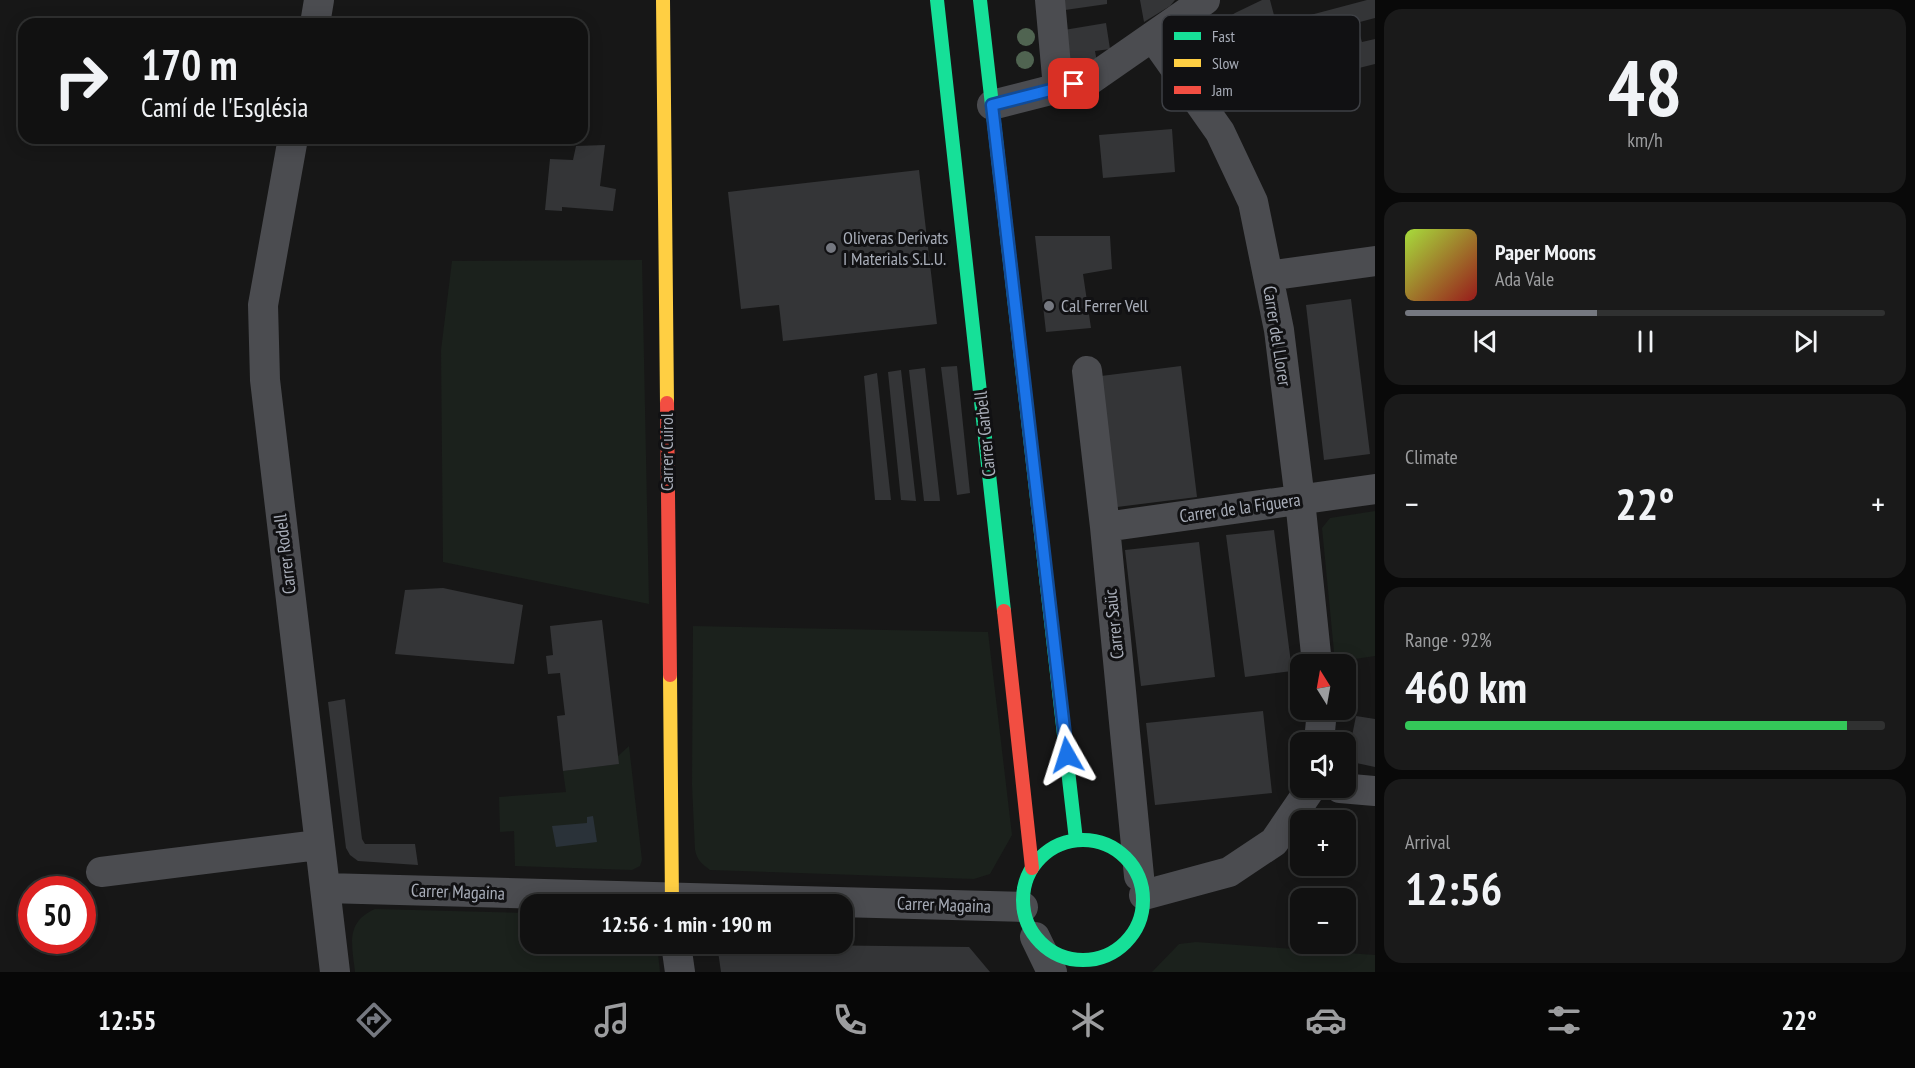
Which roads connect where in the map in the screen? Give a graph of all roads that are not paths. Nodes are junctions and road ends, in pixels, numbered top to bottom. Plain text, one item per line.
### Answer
1 (319, 0) edge
2 (663, 0) edge
3 (937, 0) edge
4 (980, 0) edge
5 (1050, 0) edge
6 (1204, 0) edge
7 (1183, 15) edge
8 (316, 18) edge
9 (1162, 30) edge
10 (1153, 37) junction
11 (1162, 50) edge
12 (1058, 88) junction
13 (992, 105) junction
14 (1205, 111) edge
15 (293, 144) edge
16 (1375, 261) edge
17 (1268, 276) junction
18 (1087, 371) dead end
19 (1375, 489) edge
20 (1300, 500) junction
21 (1105, 527) junction
22 (1316, 654) edge
23 (1356, 789) edge
24 (1375, 791) edge
25 (1304, 798) edge
26 (1076, 840) junction
27 (318, 845) junction
28 (1032, 868) junction
29 (101, 872) dead end
30 (1141, 886) junction
31 (325, 888) junction
32 (671, 894) edge
33 (520, 895) edge
34 (853, 905) edge
35 (1023, 908) junction
36 (1035, 937) junction
37 (677, 954) edge
38 (1090, 966) edge
39 (335, 972) edge
40 (680, 972) edge
41 (1052, 972) edge

1 - 8 street
2 - 32 street, Carrer Cuirol
3 - 28 street, Carrer Garbell
4 - 13 street
5 - 12 street
6 - 7 street
9 - 10 street
10 - 11 street, Carrer del Llorer
10 - 12 street
12 - 13 street
13 - 26 street
14 - 17 street, Carrer del Llorer
15 - 27 street, Carrer Rodell
16 - 17 street
17 - 20 street, Carrer del Llorer
18 - 21 street, Carrer Saüc
19 - 20 street, Carrer de la Figuera
20 - 21 street, Carrer de la Figuera
20 - 22 street, Carrer del Llorer
21 - 30 street, Carrer Saüc
23 - 24 street
25 - 30 street
26 - 28 street
26 - 30 street
27 - 29 street
27 - 31 street, Carrer Rodell
28 - 35 street
30 - 38 street
31 - 33 street, Carrer Magaina
31 - 39 street, Carrer Rodell
34 - 35 street, Carrer Magaina
35 - 36 street
36 - 38 street
36 - 41 street
37 - 40 street

